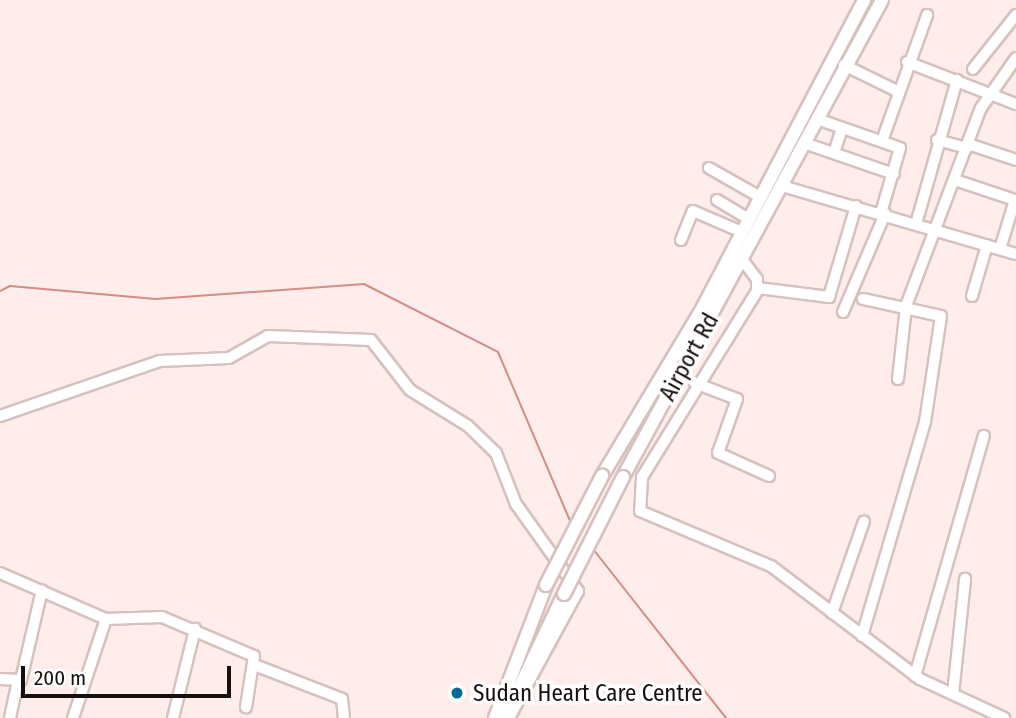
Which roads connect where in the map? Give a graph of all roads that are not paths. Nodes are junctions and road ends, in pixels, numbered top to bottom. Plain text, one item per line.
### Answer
1 (864, 0) edge
2 (882, 0) edge
3 (927, 15) dead end
4 (1016, 15) edge
5 (1016, 58) edge
6 (907, 62) junction
7 (844, 65) junction
8 (974, 69) dead end
9 (957, 80) junction
10 (897, 91) junction
11 (990, 92) junction
12 (1016, 104) edge
13 (817, 119) junction
14 (842, 128) junction
15 (937, 140) junction
16 (882, 141) junction
17 (804, 143) junction
18 (968, 146) junction
19 (834, 153) junction
20 (1016, 160) edge
21 (709, 168) dead end
22 (894, 174) junction
23 (955, 180) junction
24 (782, 186) junction
25 (760, 197) junction
26 (717, 200) dead end
27 (856, 206) junction
28 (883, 214) junction
29 (749, 219) junction
30 (916, 224) junction
31 (936, 231) junction
32 (742, 232) junction
33 (681, 240) dead end
34 (987, 245) junction
35 (1000, 249) junction
36 (1016, 254) edge
37 (744, 262) junction
38 (758, 288) junction
39 (972, 296) dead end
40 (863, 299) dead end
41 (906, 306) junction
42 (843, 312) dead end
43 (898, 379) dead end
44 (695, 383) junction
45 (0, 416) edge
46 (984, 436) dead end
47 (769, 476) dead end
48 (864, 522) dead end
49 (0, 573) edge
50 (965, 579) dead end
51 (42, 590) junction
52 (832, 613) junction
53 (106, 619) junction
54 (195, 629) junction
55 (862, 636) junction
56 (257, 666) junction
57 (915, 676) junction
58 (0, 680) edge
59 (17, 684) junction
60 (953, 694) junction
61 (246, 707) dead end
62 (10, 718) edge
63 (73, 718) edge
64 (173, 718) edge
65 (344, 718) edge
66 (495, 718) edge
67 (507, 718) edge
68 (1004, 718) edge

1 - 25 main road
2 - 7 main road, Airport Rd
3 - 6 street
4 - 8 street
5 - 11 street
6 - 9 street
6 - 10 street
7 - 10 street
7 - 13 main road, Airport Rd
9 - 11 street
9 - 15 street
10 - 16 street
11 - 12 street
11 - 18 street
13 - 14 street
13 - 17 main road, Airport Rd
14 - 16 street
14 - 19 street
15 - 18 street
15 - 30 street
16 - 22 street
17 - 19 street
17 - 24 main road, Airport Rd
18 - 20 street
18 - 23 street
19 - 22 street
21 - 25 street
22 - 28 street
23 - 31 street
23 - 35 street
24 - 27 street
24 - 37 main road, Airport Rd
25 - 29 main road
26 - 29 street
27 - 28 street
27 - 38 street
28 - 30 street
28 - 42 street
29 - 32 main road
30 - 31 street
31 - 34 street
31 - 41 street
32 - 33 street
32 - 66 main road, bridge
34 - 35 street
34 - 39 street
35 - 36 street
37 - 38 street
37 - 67 main road, Airport Rd, bridge
38 - 44 street
40 - 41 street
41 - 43 street
41 - 55 street
44 - 47 street
44 - 52 street
45 - 67 street
46 - 57 street
48 - 52 street
49 - 51 street
50 - 60 street
51 - 53 street
51 - 59 street
52 - 55 street
53 - 54 street
53 - 63 street
54 - 56 street
54 - 64 street
55 - 57 street
56 - 61 street
56 - 65 street
57 - 60 street
58 - 59 street
59 - 62 street
60 - 68 street

